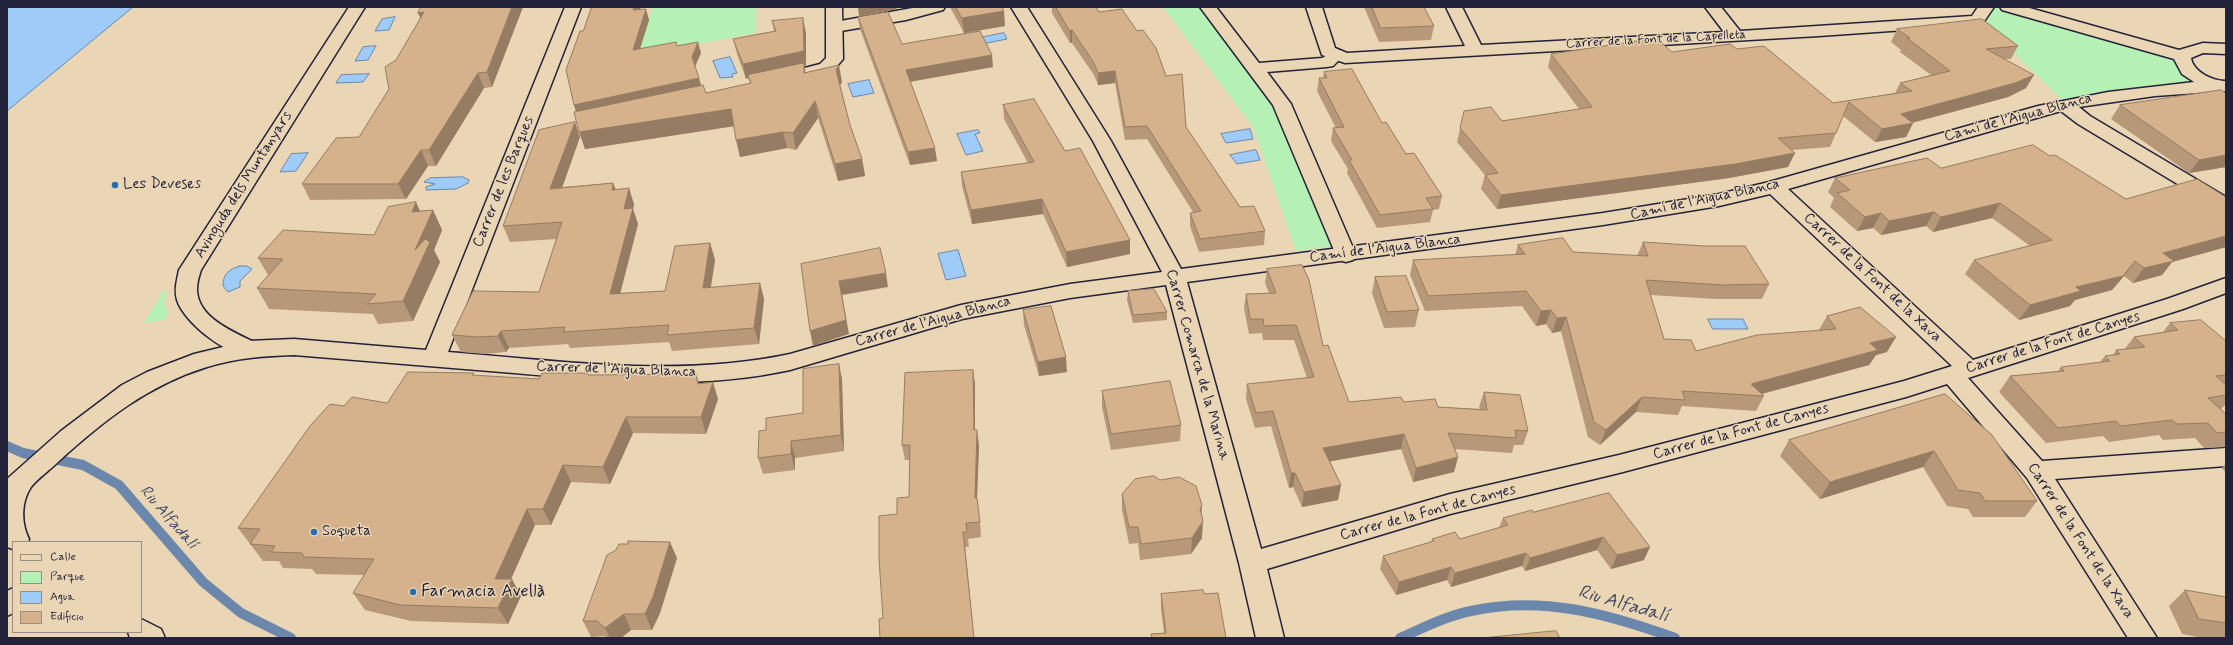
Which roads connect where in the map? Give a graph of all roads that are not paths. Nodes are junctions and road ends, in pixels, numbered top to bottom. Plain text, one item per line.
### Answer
1 (357, 7) edge
2 (573, 7) edge
3 (834, 7) edge
4 (937, 7) edge
5 (1019, 7) edge
6 (1208, 7) edge
7 (1314, 7) edge
8 (1454, 7) edge
9 (1713, 7) edge
10 (2008, 7) edge
11 (1982, 13) edge
12 (835, 27) junction
13 (1735, 35) junction
14 (2226, 49) edge
15 (1475, 50) junction
16 (1335, 56) junction
17 (2182, 56) junction
18 (1255, 68) junction
19 (780, 79) edge
20 (2219, 86) edge
21 (2064, 105) junction
22 (543, 130) edge
23 (523, 132) junction
24 (1774, 187) junction
25 (2226, 205) edge
26 (1346, 255) junction
27 (1175, 277) junction
28 (2226, 285) edge
29 (248, 349) junction
30 (434, 358) junction
31 (1960, 372) junction
32 (2226, 457) edge
33 (2036, 471) junction
34 (15, 487) edge
35 (18, 540) edge
36 (1252, 563) junction
37 (142, 632) edge
38 (151, 638) edge
39 (1270, 638) edge
40 (2143, 638) edge

1 - 29 street, Avinguda dels Muntanyars
2 - 23 street, Carrer de les Barques
3 - 12 street
4 - 12 street
5 - 27 street, Carrer Comarca de la Marina
6 - 18 street
7 - 16 street
8 - 15 street
9 - 13 street
10 - 17 street
11 - 13 street, Carrer de la Font de la Capelleta
12 - 19 street
13 - 15 street, Carrer de la Font de la Capelleta
14 - 17 street
15 - 16 street, Carrer de la Font de la Capelleta
16 - 18 street
17 - 20 street
18 - 26 street
20 - 21 street, Camí de l’Aigua Blanca
21 - 24 street, Camí de l’Aigua Blanca
21 - 25 street
22 - 23 street
23 - 30 street, Carrer de les Barques
24 - 26 street, Camí de l’Aigua Blanca
24 - 31 street, Carrer de la Font de la Xava
26 - 27 street, Camí de l’Aigua Blanca
27 - 30 street, Carrer de l’Aigua Blanca
27 - 36 street, Carrer Comarca de la Marina
28 - 31 street, Carrer de la Font de Canyes
29 - 30 street, Carrer de l’Aigua Blanca
29 - 34 street, Carrer de l’Aigua Blanca
31 - 33 street, Carrer de la Font de la Xava
31 - 36 street, Carrer de la Font de Canyes
32 - 33 street
33 - 40 street, Carrer de la Font de la Xava
34 - 35 street
36 - 39 street, Carrer Comarca de la Marina
37 - 38 street

